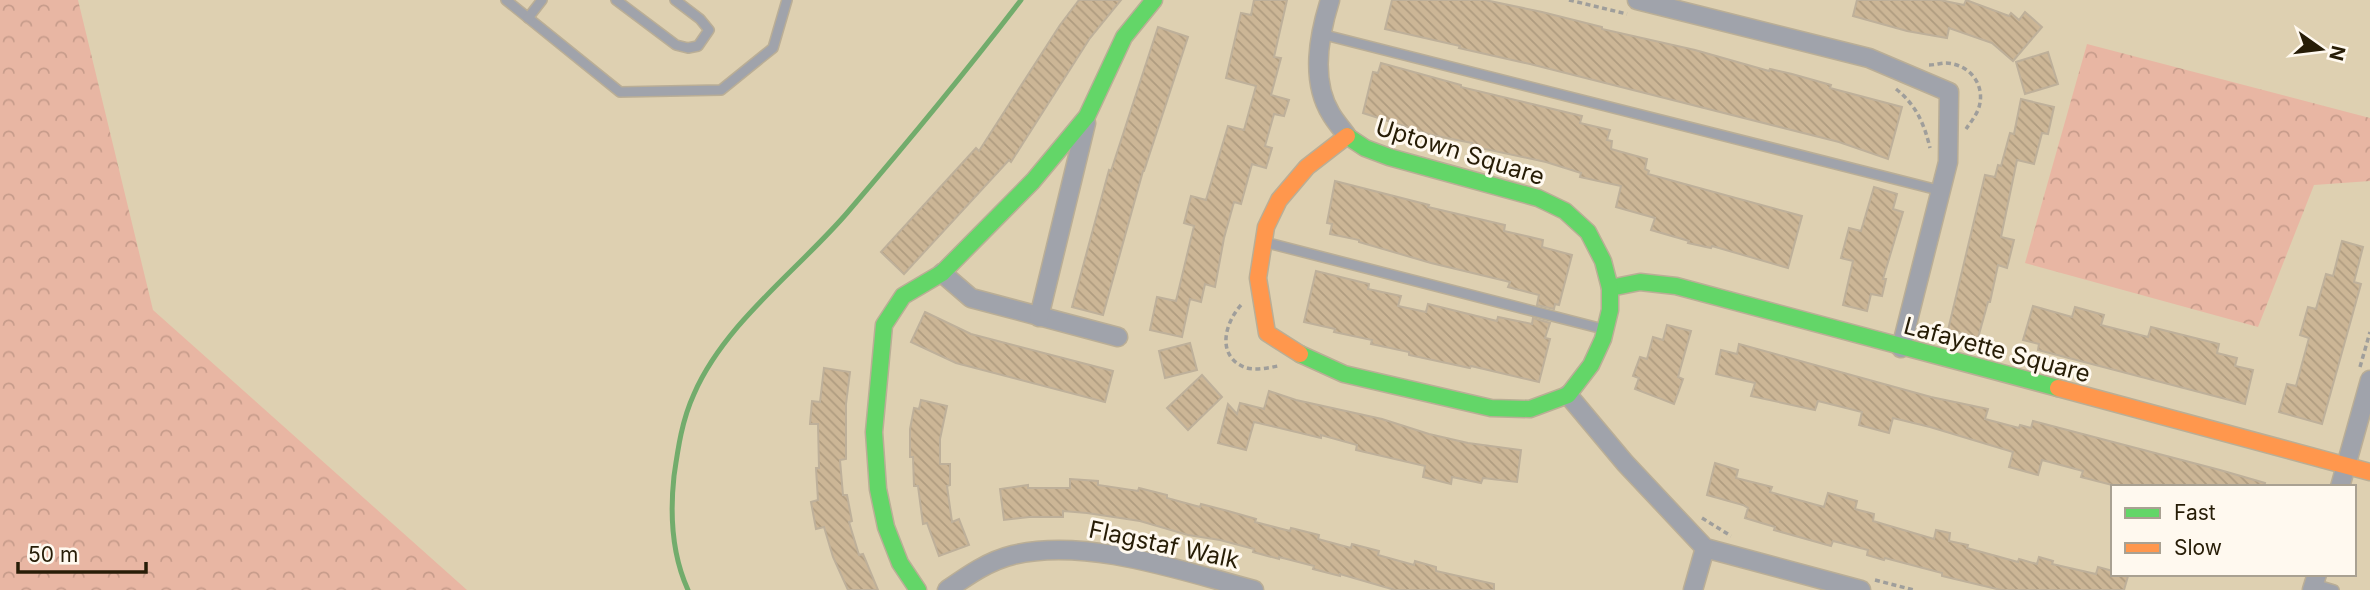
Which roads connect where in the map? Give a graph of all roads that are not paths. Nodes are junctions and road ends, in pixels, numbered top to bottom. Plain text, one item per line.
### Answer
1 (506, 0) edge
2 (542, 0) edge
3 (616, 0) edge
4 (675, 0) edge
5 (787, 0) edge
6 (1154, 0) edge
7 (1330, 0) edge
8 (1637, 0) edge
9 (528, 18) junction
10 (1321, 34) junction
11 (1087, 116) junction
12 (1347, 136) junction
13 (1942, 191) junction
14 (1263, 242) junction
15 (942, 272) junction
16 (1611, 288) junction
17 (1039, 317) junction
18 (1605, 330) junction
19 (1118, 337) dead end
20 (1900, 348) junction
21 (2364, 379) edge
22 (1568, 395) junction
23 (2346, 466) junction
24 (2370, 472) edge
25 (2341, 485) edge
26 (1705, 548) junction
27 (2314, 583) edge
28 (918, 590) edge
29 (947, 590) edge
30 (1254, 590) edge
31 (1693, 590) edge
32 (1861, 590) edge
33 (2334, 590) edge

1 - 9 lane
2 - 9 lane
3 - 4 lane
5 - 9 lane
6 - 11 street
7 - 10 street
8 - 13 street
10 - 12 street
10 - 13 lane
11 - 15 street
11 - 17 street
12 - 14 street, Uptown Square
12 - 16 street, Uptown Square
13 - 20 street
14 - 18 lane
14 - 22 street, Uptown Square
15 - 17 street
15 - 28 street
16 - 18 street, Uptown Square
16 - 20 street, Lafayette Square
17 - 19 street
18 - 22 street, Uptown Square
20 - 23 street, Lafayette Square
21 - 23 street
22 - 26 street
23 - 24 street, Lafayette Square
23 - 25 street
26 - 31 street
26 - 32 street
27 - 33 lane
29 - 30 street, Flagstaf Walk

